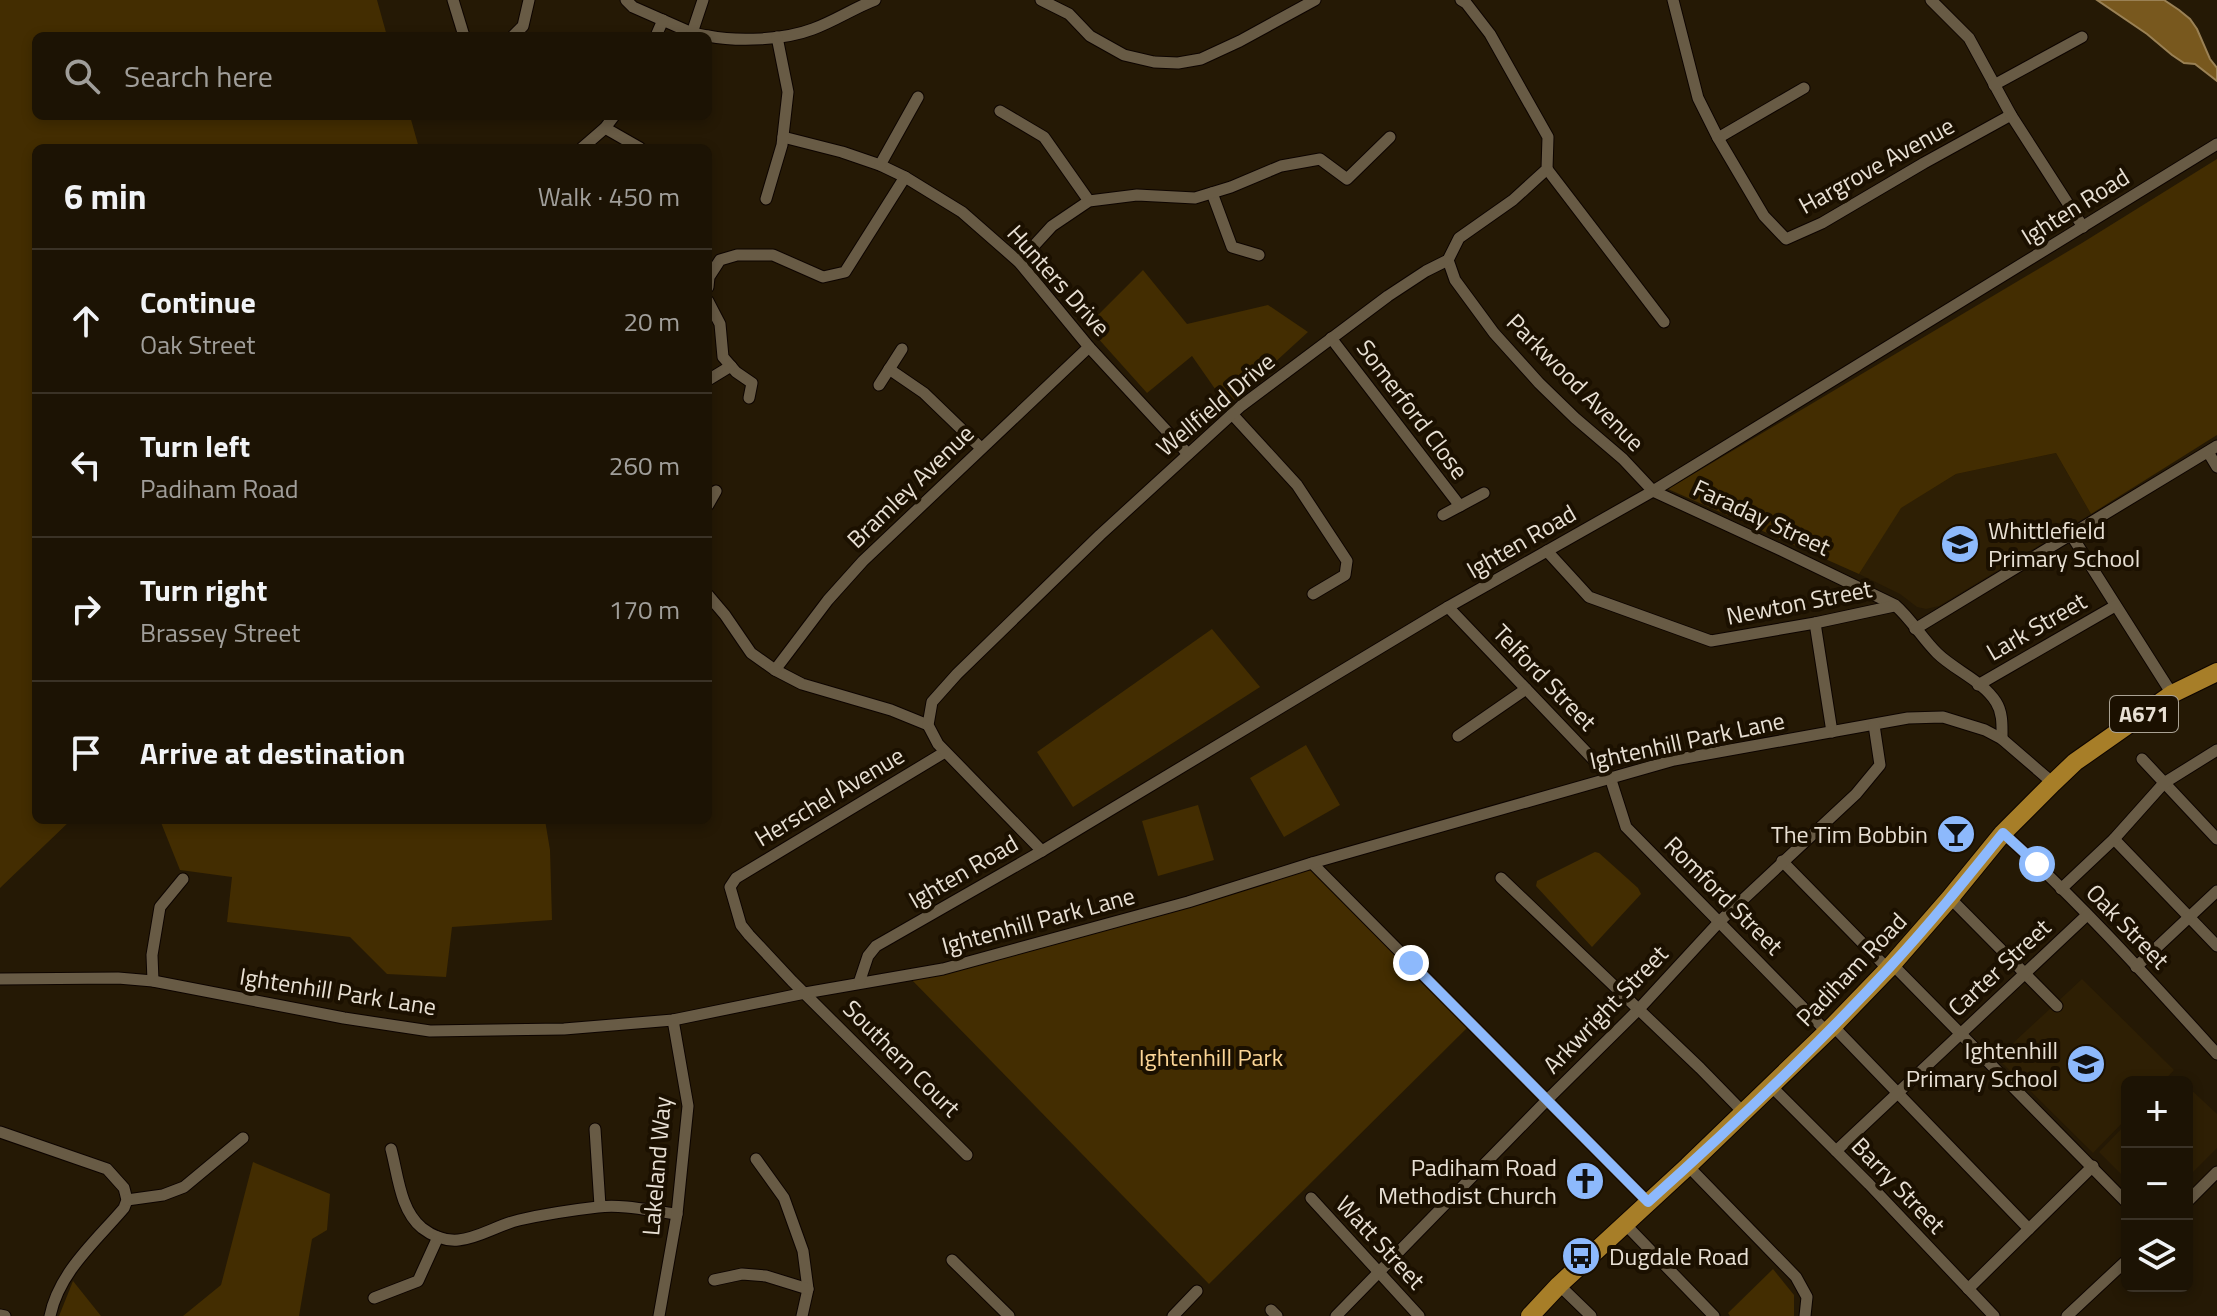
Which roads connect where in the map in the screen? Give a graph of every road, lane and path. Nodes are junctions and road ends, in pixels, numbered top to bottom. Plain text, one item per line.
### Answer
1 (453, 0) edge
2 (529, 0) edge
3 (626, 0) edge
4 (703, 0) edge
5 (875, 0) edge
6 (1041, 0) edge
7 (1072, 0) edge
8 (1315, 0) edge
9 (1461, 0) edge
10 (1673, 0) edge
11 (1931, 0) edge
12 (1069, 14) junction
13 (663, 20) junction
14 (463, 32) edge
15 (517, 32) edge
16 (658, 32) edge
17 (690, 32) edge
18 (692, 32) edge
19 (712, 37) edge
20 (777, 37) junction
21 (2082, 37) dead end
22 (1994, 85) junction
23 (1804, 88) dead end
24 (918, 97) dead end
25 (1000, 111) dead end
26 (2011, 115) junction
27 (611, 120) edge
28 (605, 128) junction
29 (783, 137) junction
30 (1390, 137) dead end
31 (1718, 138) junction
32 (587, 144) edge
33 (633, 144) edge
34 (2217, 144) edge
35 (880, 165) junction
36 (1547, 169) junction
37 (905, 177) junction
38 (1212, 193) junction
39 (766, 199) dead end
40 (1089, 201) junction
41 (2083, 227) junction
42 (1259, 255) dead end
43 (1448, 260) junction
44 (1019, 262) junction
45 (712, 272) edge
46 (712, 309) edge
47 (1664, 322) dead end
48 (1331, 338) junction
49 (1089, 347) junction
50 (902, 349) dead end
51 (731, 366) junction
52 (889, 369) junction
53 (712, 378) edge
54 (879, 385) dead end
55 (749, 398) dead end
56 (1232, 414) junction
57 (981, 448) junction
58 (2212, 449) edge
59 (1188, 454) junction
60 (2217, 467) edge
61 (716, 491) dead end
62 (1653, 491) junction
63 (1484, 493) dead end
64 (712, 498) edge
65 (1460, 506) junction
66 (1443, 515) dead end
67 (2070, 533) junction
68 (1547, 551) junction
69 (1313, 594) dead end
70 (712, 600) edge
71 (1895, 605) junction
72 (2115, 606) junction
73 (1448, 607) junction
74 (1815, 623) junction
75 (1915, 629) junction
76 (775, 670) junction
77 (2217, 672) edge
78 (1978, 685) junction
79 (1526, 689) junction
80 (2172, 694) junction
81 (928, 725) junction
82 (1874, 725) junction
83 (1832, 732) junction
84 (1458, 736) dead end
85 (2002, 739) junction
86 (2217, 750) edge
87 (945, 752) junction
88 (2142, 759) dead end
89 (1610, 777) junction
90 (2053, 783) junction
91 (2164, 783) junction
92 (2003, 833) junction
93 (2216, 836) edge
94 (2114, 839) junction
95 (1042, 851) junction
96 (1782, 861) junction
97 (1312, 863) junction
98 (736, 878) joint
99 (1501, 878) dead end
100 (183, 879) dead end
101 (2061, 889) junction
102 (2217, 891) edge
103 (1950, 898) junction
104 (2087, 915) junction
105 (2189, 917) junction
106 (1720, 921) junction
107 (2217, 946) edge
108 (1890, 967) junction
109 (2136, 967) junction
110 (2023, 973) junction
111 (0, 979) edge
112 (153, 981) junction
113 (859, 983) junction
114 (805, 993) junction
115 (2057, 1006) dead end
116 (1638, 1010) junction
117 (673, 1020) junction
118 (1830, 1029) junction
119 (1961, 1032) junction
120 (2216, 1051) edge
121 (1771, 1086) junction
122 (1898, 1093) junction
123 (1547, 1100) junction
124 (1744, 1113) junction
125 (595, 1129) dead end
126 (0, 1132) edge
127 (243, 1138) dead end
128 (391, 1149) dead end
129 (1836, 1151) junction
130 (967, 1155) dead end
131 (756, 1159) dead end
132 (1688, 1166) junction
133 (2093, 1166) junction
134 (2217, 1172) edge
135 (2121, 1196) edge
136 (2193, 1196) edge
137 (1311, 1198) dead end
138 (127, 1200) junction
139 (1648, 1202) junction
140 (600, 1206) junction
141 (677, 1214) junction
142 (1625, 1224) junction
143 (2029, 1229) junction
144 (438, 1237) junction
145 (952, 1260) dead end
146 (2121, 1266) edge
147 (1379, 1271) junction
148 (714, 1280) dead end
149 (1559, 1285) junction
150 (808, 1289) junction
151 (1968, 1289) junction
152 (1197, 1291) dead end
153 (374, 1298) dead end
154 (50, 1316) edge
155 (659, 1316) edge
156 (802, 1316) edge
157 (1009, 1316) edge
158 (1173, 1316) edge
159 (1336, 1316) edge
160 (1419, 1316) edge
161 (1530, 1316) edge
162 (1591, 1316) edge
163 (1714, 1316) edge
164 (1805, 1316) edge
165 (1994, 1316) edge
166 (2067, 1316) edge

1 - 14 street
2 - 15 street
3 - 13 street
4 - 18 street
5 - 20 street
6 - 12 street
7 - 12 street
8 - 12 street
9 - 36 street
10 - 31 street, Hargrove Avenue
11 - 22 street
13 - 16 street
13 - 17 street
19 - 20 street
20 - 29 street
21 - 22 street
22 - 26 street
23 - 31 street
24 - 35 street
25 - 40 street
26 - 31 street, Hargrove Avenue
26 - 41 street
27 - 28 street
28 - 32 street
28 - 33 street
29 - 35 street, Hunters Drive
29 - 39 street
30 - 38 street
34 - 41 street, Ighten Road
35 - 37 street, Hunters Drive
36 - 43 street, Wellfield Drive
36 - 47 street
37 - 44 street, Hunters Drive
37 - 45 street
38 - 40 street
38 - 42 street
40 - 44 street
41 - 62 street, Ighten Road
43 - 48 street, Wellfield Drive
43 - 62 street, Parkwood Avenue
44 - 49 street, Hunters Drive
46 - 51 street
48 - 56 street, Wellfield Drive
48 - 65 street, Somerford Close
49 - 57 street, Bramley Avenue
49 - 59 street, Hunters Drive
50 - 52 street
51 - 53 street
51 - 55 street
52 - 54 street
52 - 57 street
56 - 59 street, Wellfield Drive
56 - 69 street
57 - 76 street, Bramley Avenue
58 - 60 street
58 - 67 street
59 - 81 street, Wellfield Drive
61 - 64 street
62 - 68 street, Ighten Road
62 - 71 street, Faraday Street
63 - 65 street, Somerford Close
65 - 66 street, Somerford Close
67 - 72 street
67 - 75 street
68 - 73 street, Ighten Road
68 - 74 street, Newton Street
70 - 76 street
71 - 74 street, Newton Street
71 - 75 street
72 - 78 street, Lark Street
72 - 80 street
73 - 79 street, Telford Street
73 - 95 street, Ighten Road
74 - 83 street
75 - 78 street
76 - 81 street
77 - 80 main road, Padiham Road / A671
78 - 85 street
79 - 84 street
79 - 89 street, Telford Street
80 - 90 main road, Padiham Road / A671
81 - 87 street
82 - 83 street, Ightenhill Park Lane
82 - 85 street, Ightenhill Park Lane
82 - 96 street, Arkwright Street
83 - 89 street, Ightenhill Park Lane
85 - 90 street, Ightenhill Park Lane
86 - 91 street
87 - 95 street
87 - 98 street, Herschel Avenue
88 - 91 street
89 - 97 street, Ightenhill Park Lane
89 - 106 street, Romford Street
90 - 92 main road, Padiham Road / A671
91 - 93 street
91 - 94 street
92 - 101 street, Oak Street
92 - 103 main road, Padiham Road / A671
94 - 101 street
94 - 105 street
95 - 113 street, Ighten Road
96 - 106 street, Arkwright Street
96 - 108 street
97 - 113 street, Ightenhill Park Lane
97 - 123 street
98 - 114 street, Southern Court
99 - 116 street
100 - 112 street
101 - 104 street, Oak Street
102 - 105 street
103 - 108 main road, Padiham Road / A671
103 - 110 street
104 - 109 street, Oak Street
104 - 110 street, Carter Street
105 - 107 street
105 - 109 street
106 - 116 street, Arkwright Street
106 - 118 street, Romford Street
108 - 118 main road, Padiham Road / A671
108 - 119 street
109 - 120 street, Oak Street
110 - 115 street
110 - 119 street, Carter Street
111 - 112 street, Ightenhill Park Lane
112 - 117 street, Ightenhill Park Lane
113 - 114 street, Ightenhill Park Lane
114 - 117 street, Ightenhill Park Lane
114 - 130 street, Southern Court
116 - 123 street, Arkwright Street
116 - 124 street
117 - 141 street, Lakeland Way
118 - 121 main road, Padiham Road / A671
118 - 122 street, Romford Street
119 - 122 street, Carter Street
119 - 133 street
121 - 124 main road, Padiham Road / A671
121 - 129 street, Barry Street
122 - 129 street, Carter Street
122 - 143 street, Romford Street
123 - 139 street
123 - 147 street, Arkwright Street
124 - 132 main road, Padiham Road / A671
125 - 140 street
126 - 138 street
127 - 138 street
128 - 144 street
129 - 151 street, Barry Street
131 - 150 street
132 - 139 main road, Padiham Road / A671
132 - 164 street
133 - 135 street
133 - 143 street
134 - 136 street
137 - 147 street, Watt Street
138 - 154 street
139 - 142 main road, Padiham Road / A671
140 - 141 street
140 - 144 street
141 - 155 street, Lakeland Way
142 - 149 main road, Padiham Road / A671
142 - 163 street
143 - 151 street
144 - 153 street
145 - 157 street
146 - 166 street
147 - 159 street, Arkwright Street
147 - 160 street, Watt Street
148 - 150 street
149 - 161 main road, Padiham Road / A671
149 - 162 street
150 - 156 street
151 - 165 street, Barry Street
152 - 158 street

